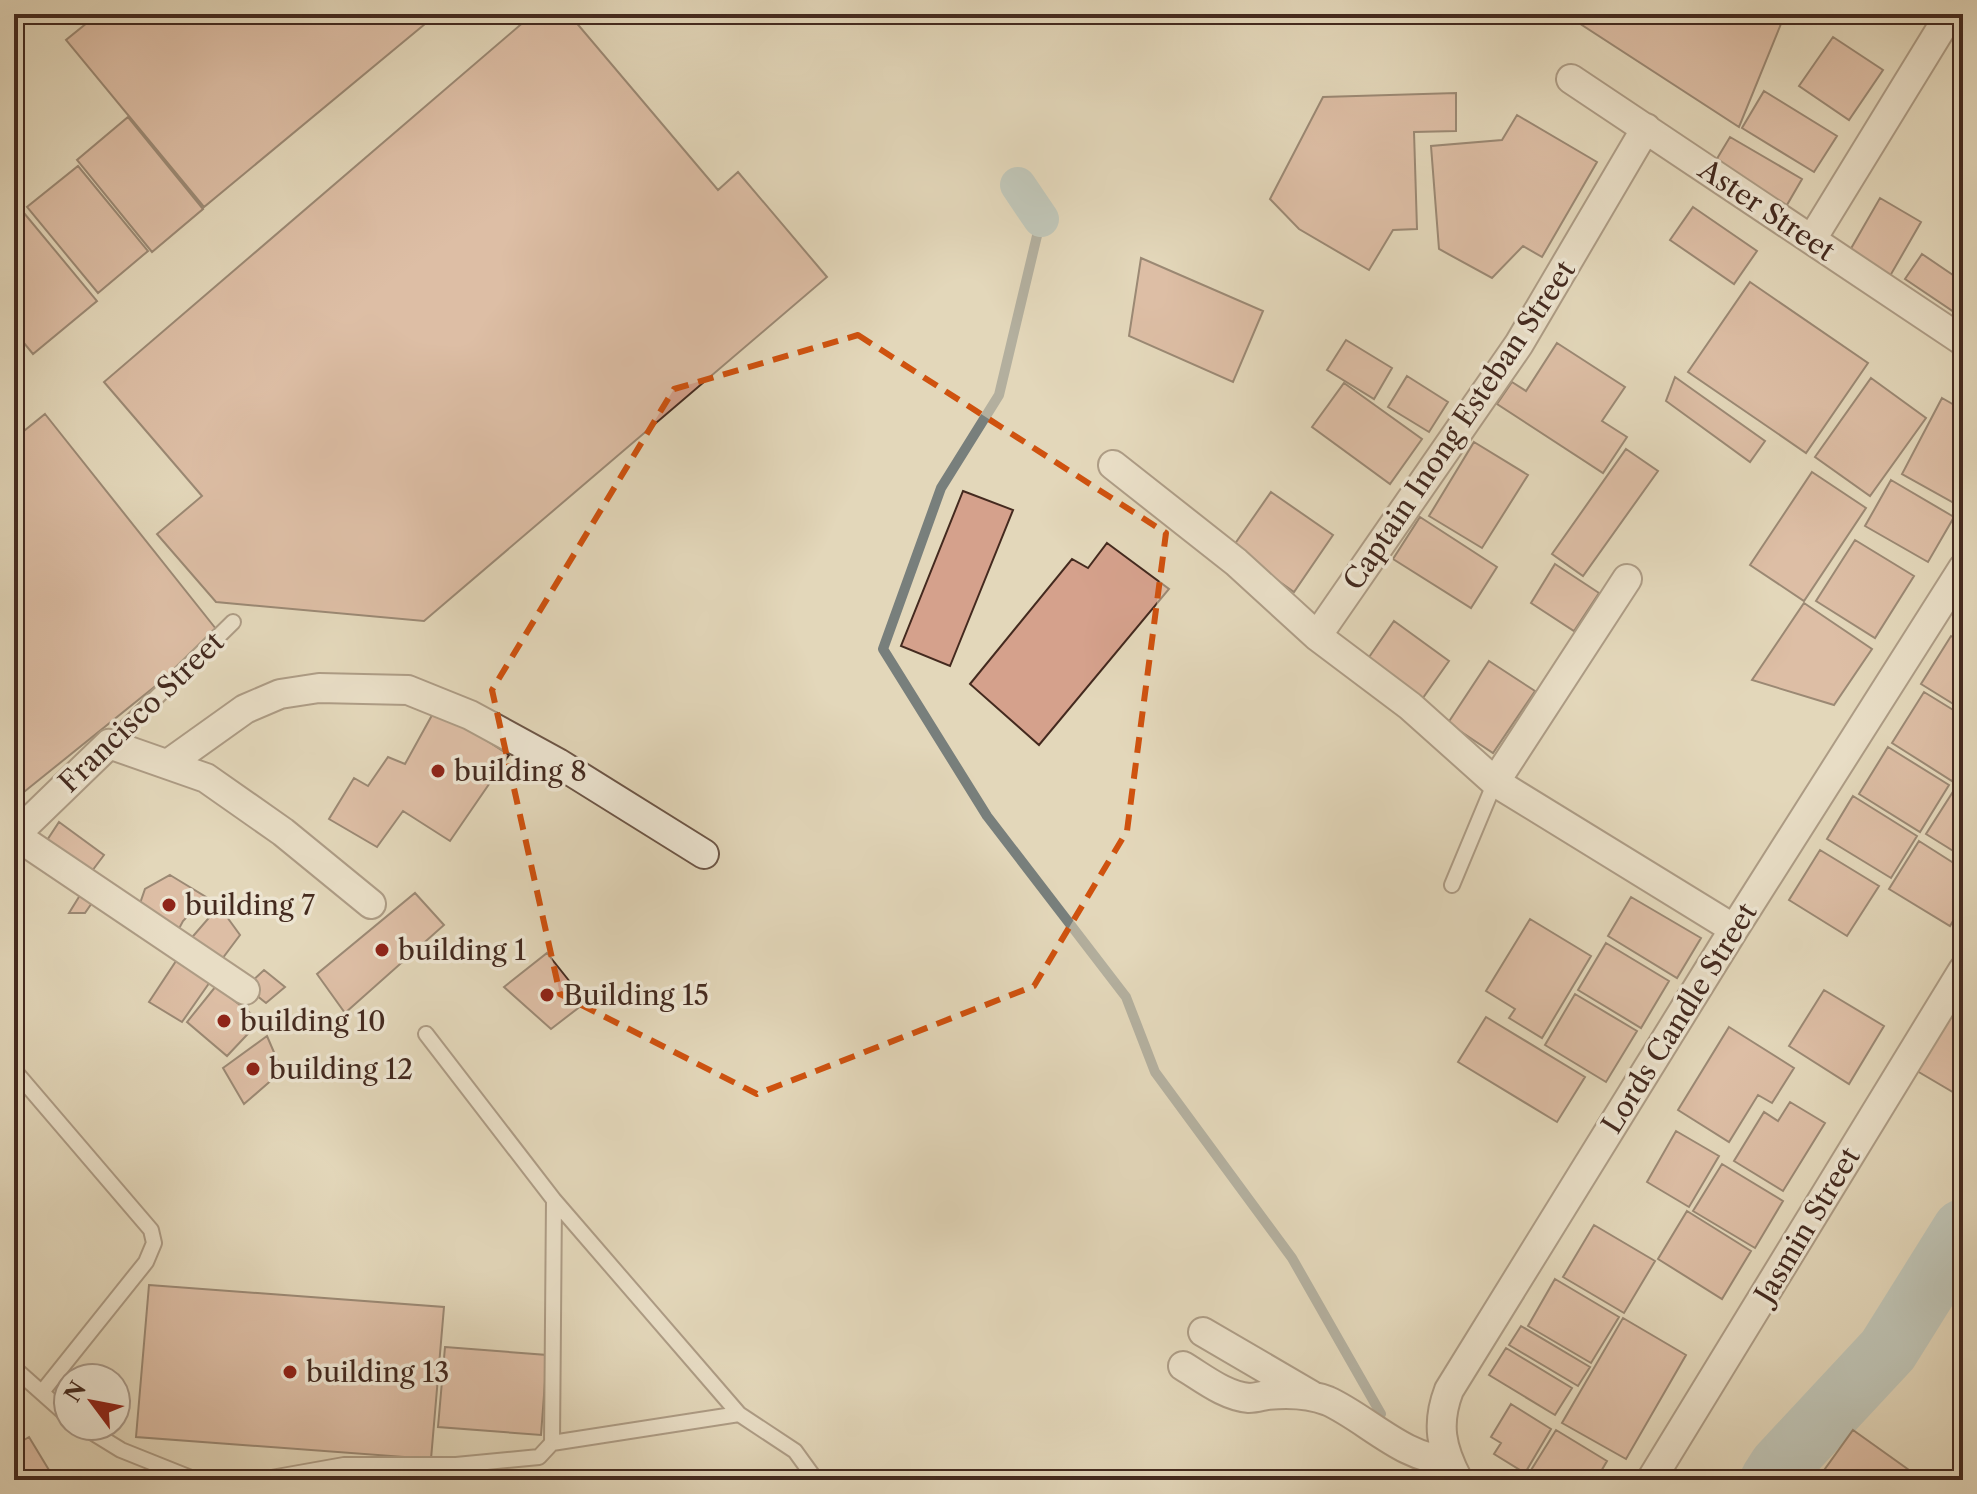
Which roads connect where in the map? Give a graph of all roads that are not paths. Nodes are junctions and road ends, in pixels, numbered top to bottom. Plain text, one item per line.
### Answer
1 (1950, 14) edge
2 (1571, 79) dead end
3 (1646, 128) junction
4 (1812, 239) junction
5 (1963, 341) edge
6 (1113, 465) dead end
7 (1963, 568) edge
8 (1627, 579) dead end
9 (233, 622) dead end
10 (1317, 636) junction
11 (109, 744) junction
12 (168, 764) junction
13 (1495, 782) junction
14 (14, 836) edge
15 (704, 854) dead end
16 (1452, 885) dead end
17 (371, 904) dead end
18 (1734, 929) junction
19 (1963, 970) edge
20 (245, 990) dead end
21 (426, 1034) dead end
22 (14, 1070) edge
23 (554, 1200) junction
24 (1203, 1332) dead end
25 (1183, 1366) dead end
26 (14, 1368) edge
27 (42, 1392) junction
28 (1315, 1397) junction
29 (52, 1401) edge
30 (739, 1414) junction
31 (108, 1442) edge
32 (552, 1443) junction
33 (1452, 1474) edge
34 (196, 1480) edge
35 (260, 1480) edge
36 (816, 1480) edge
37 (1651, 1480) edge

1 - 4 street
2 - 3 street, Aster Street
3 - 4 street, Aster Street
3 - 10 street, Captain Inong Esteban Street
4 - 5 street, Aster Street
6 - 10 street
7 - 18 street, Lords Candle Street
8 - 13 street
9 - 11 lane, Francisco Street
10 - 13 street
11 - 12 street
11 - 14 street, Francisco Street
12 - 15 street
12 - 17 street
13 - 16 lane
13 - 18 street
14 - 20 street
18 - 33 street, Lords Candle Street
19 - 37 street, Jasmin Street
21 - 23 lane
22 - 27 lane
23 - 30 lane
23 - 32 lane
24 - 28 street
25 - 28 street
26 - 27 lane
27 - 29 lane
28 - 33 street
30 - 32 lane
30 - 36 lane
31 - 34 lane
32 - 35 lane

